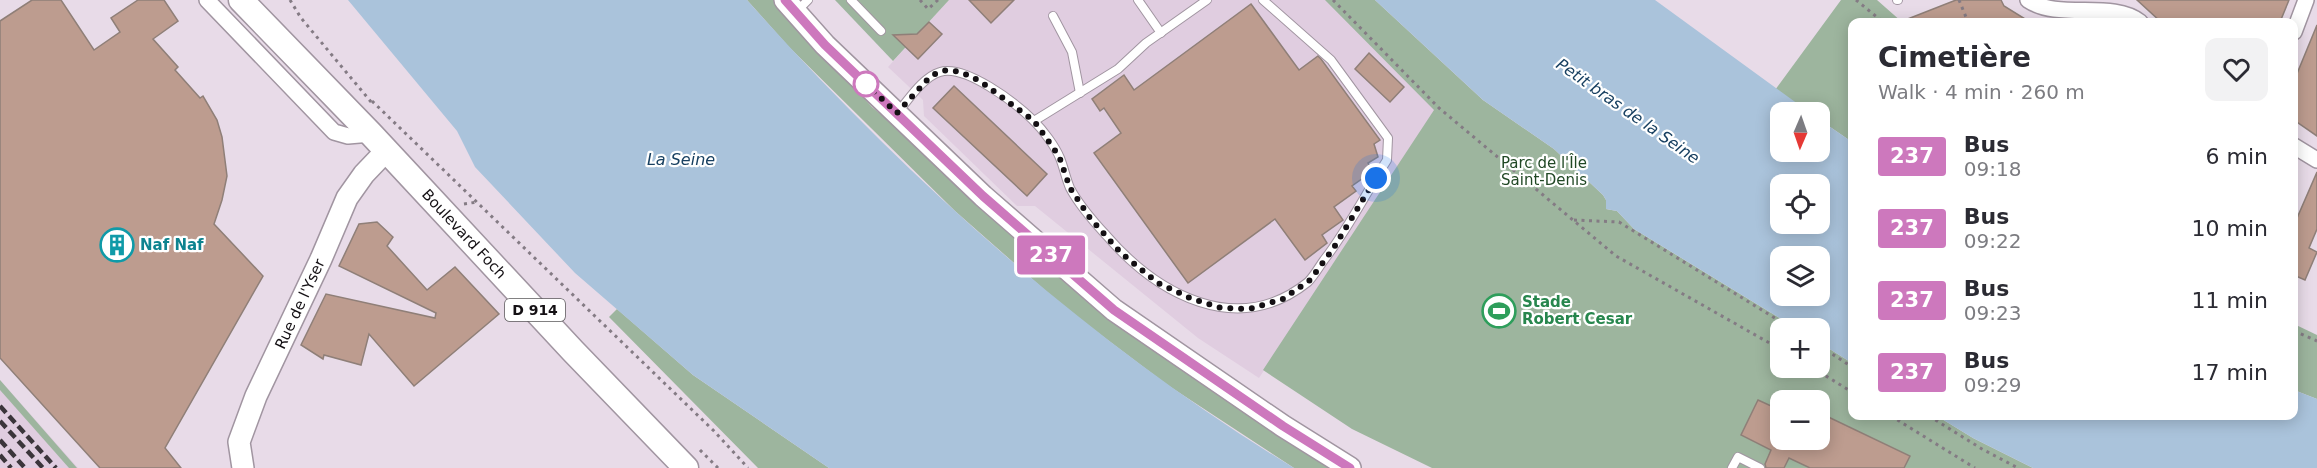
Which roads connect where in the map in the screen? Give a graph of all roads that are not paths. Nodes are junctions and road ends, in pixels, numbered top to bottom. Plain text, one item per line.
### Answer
1 (207, 0) edge
2 (241, 0) edge
3 (851, 0) edge
4 (1138, 0) edge
5 (1208, 0) edge
6 (1263, 0) edge
7 (2028, 0) edge
8 (2306, 0) edge
9 (796, 4) edge
10 (1053, 15) dead end
11 (2132, 18) edge
12 (2298, 21) edge
13 (881, 31) dead end
14 (1161, 33) junction
15 (1080, 93) junction
16 (897, 113) junction
17 (1034, 121) junction
18 (379, 142) junction
19 (2298, 148) edge
20 (2317, 160) edge
21 (243, 468) edge
22 (686, 468) edge
23 (1350, 468) edge
24 (1732, 468) edge
25 (1760, 468) edge

1 - 18 street
2 - 18 main road, Boulevard Foch / D 914
3 - 13 lane
4 - 14 lane
5 - 14 lane
6 - 17 lane
7 - 11 street
8 - 12 street
9 - 16 street
10 - 15 lane
14 - 15 lane
15 - 17 lane
16 - 17 lane
16 - 23 street
18 - 21 street, Rue de l'Yser
18 - 22 main road, Boulevard Foch / D 914
19 - 20 street
24 - 25 lane

